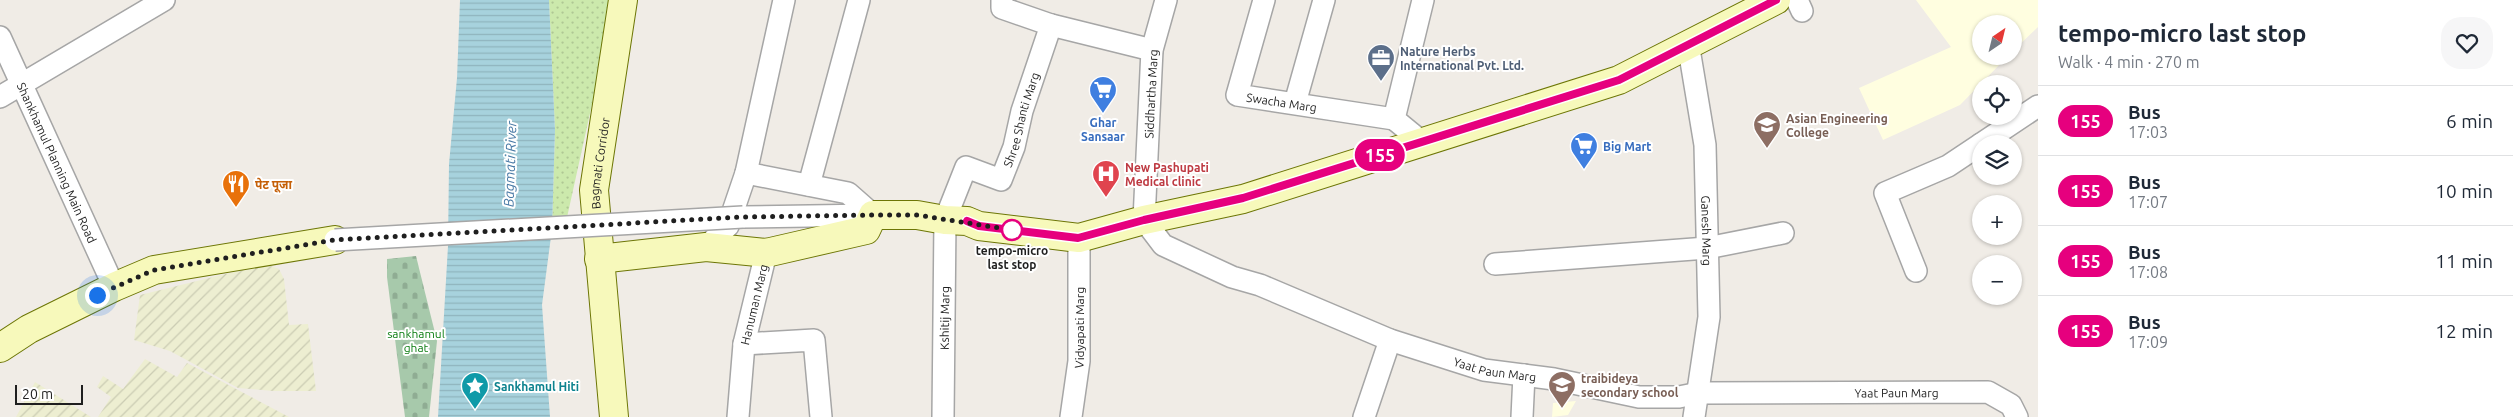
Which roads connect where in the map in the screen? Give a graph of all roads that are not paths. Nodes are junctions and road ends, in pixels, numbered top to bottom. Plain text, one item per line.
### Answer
1 (624, 0) edge
2 (784, 0) edge
3 (859, 0) edge
4 (1002, 0) edge
5 (1166, 0) edge
6 (1264, 0) edge
7 (1324, 0) edge
8 (1423, 0) edge
9 (1776, 0) edge
10 (156, 2) edge
11 (1051, 26) junction
12 (0, 37) edge
13 (1688, 43) junction
14 (1152, 50) junction
15 (22, 84) junction
16 (0, 97) edge
17 (1295, 103) junction
18 (2038, 106) edge
19 (1394, 119) junction
20 (1994, 135) edge
21 (1422, 142) junction
22 (1972, 150) edge
23 (746, 173) junction
24 (809, 185) junction
25 (873, 215) junction
26 (1144, 220) junction
27 (956, 221) junction
28 (1783, 233) dead end
29 (1078, 238) junction
30 (334, 240) joint
31 (706, 247) junction
32 (1707, 248) junction
33 (766, 253) junction
34 (599, 259) junction
35 (1495, 264) dead end
36 (1916, 271) dead end
37 (114, 287) junction
38 (1390, 340) junction
39 (744, 344) junction
40 (0, 348) edge
41 (1524, 376) junction
42 (1699, 393) junction
43 (614, 417) edge
44 (738, 417) edge
45 (822, 417) edge
46 (944, 417) edge
47 (1071, 417) edge
48 (1364, 417) edge
49 (1522, 417) edge
50 (1694, 417) edge
51 (2017, 417) edge

1 - 34 main road, Bagmati Corridor
2 - 23 street
3 - 24 street
4 - 11 street
5 - 14 street, Siddhartha Marg
6 - 17 street, Swacha Marg
7 - 17 street
8 - 19 street
9 - 13 main road
10 - 15 street
11 - 14 street
11 - 27 street, Shree Shanti Marg
12 - 15 street, Shankhamul Planning Main Road
13 - 21 main road
13 - 32 street, Ganesh Marg
14 - 26 street, Siddhartha Marg
15 - 16 street
15 - 37 street, Shankhamul Planning Main Road
17 - 19 street, Swacha Marg
18 - 20 street
19 - 21 street
21 - 26 main road
22 - 36 street
23 - 24 street
23 - 31 street
24 - 25 street
25 - 27 main road
25 - 30 street, bridge
25 - 33 main road, Hanuman Marg
26 - 29 main road
26 - 38 street, Yaat Paun Marg
27 - 29 main road
27 - 46 street, Kshitij Marg
28 - 32 street
29 - 47 street, Vidyapati Marg
30 - 37 main road
31 - 33 main road
31 - 34 main road
32 - 35 street
32 - 42 street, Ganesh Marg
33 - 39 street, Hanuman Marg
34 - 43 main road, Bagmati Corridor
37 - 40 main road
38 - 41 street, Yaat Paun Marg
38 - 48 street
39 - 44 street, Hanuman Marg
39 - 45 street
41 - 42 street, Yaat Paun Marg
41 - 49 street
42 - 50 street, Ganesh Marg
42 - 51 street, Yaat Paun Marg

